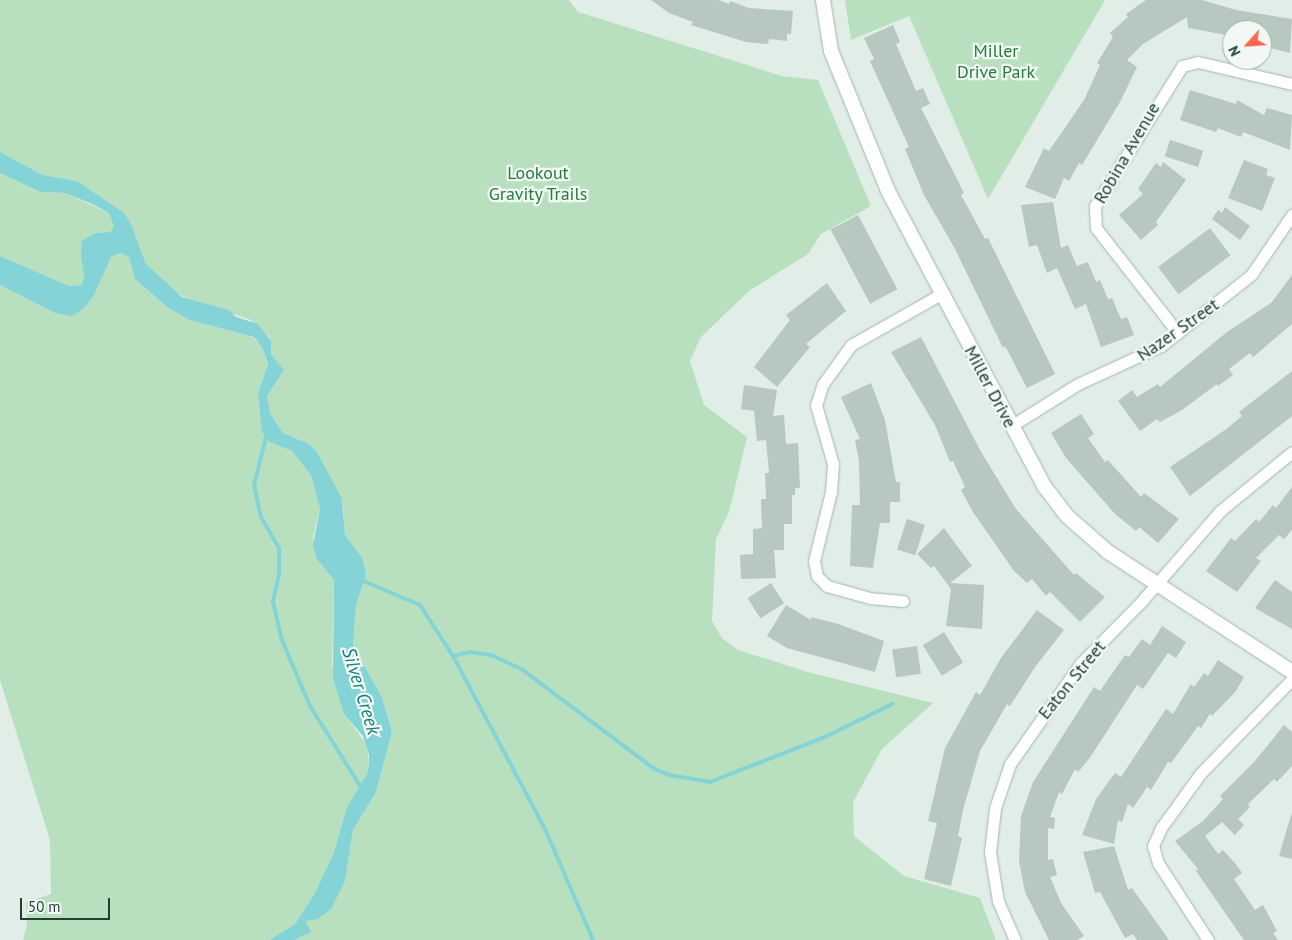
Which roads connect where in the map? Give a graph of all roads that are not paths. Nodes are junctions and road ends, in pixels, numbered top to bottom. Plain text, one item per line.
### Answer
1 (823, 0) edge
2 (1292, 84) edge
3 (1292, 215) edge
4 (941, 294) junction
5 (1178, 333) junction
6 (1011, 426) junction
7 (1292, 452) edge
8 (1156, 584) junction
9 (903, 601) dead end
10 (1292, 672) edge
11 (1292, 679) edge
12 (1015, 940) edge
13 (1208, 940) edge

1 - 4 street, Miller Drive
2 - 5 street, Robina Avenue
3 - 5 street, Nazer Street
4 - 6 street, Miller Drive
4 - 9 street
5 - 6 street, Nazer Street
6 - 8 street, Miller Drive
7 - 8 street, Eaton Street
8 - 10 street, Miller Drive
8 - 12 street, Eaton Street
11 - 13 street

